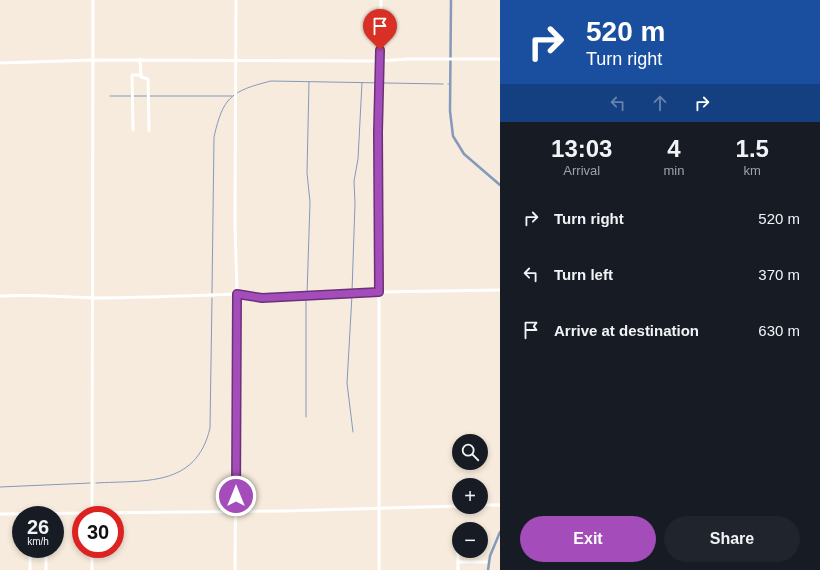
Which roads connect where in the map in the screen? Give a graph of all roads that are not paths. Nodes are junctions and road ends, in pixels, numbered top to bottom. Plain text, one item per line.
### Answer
1 (93, 0) edge
2 (236, 0) edge
3 (381, 0) edge
4 (140, 59) junction
5 (500, 59) edge
6 (93, 60) junction
7 (236, 61) junction
8 (380, 61) junction
9 (0, 63) edge
10 (141, 75) junction
11 (133, 130) dead end
12 (149, 131) dead end
13 (500, 290) edge
14 (379, 292) junction
15 (237, 294) junction
16 (0, 296) edge
17 (94, 298) junction
18 (488, 505) edge
19 (500, 505) edge
20 (92, 506) edge
21 (452, 506) edge
22 (378, 508) junction
23 (236, 511) junction
24 (124, 512) edge
25 (0, 514) edge
26 (12, 514) edge
27 (30, 558) edge
28 (46, 558) edge
29 (92, 558) edge
30 (458, 558) edge
31 (458, 562) junction
32 (486, 562) dead end
33 (30, 570) edge
34 (46, 570) edge
35 (92, 570) edge
36 (235, 570) edge
37 (379, 570) edge
38 (458, 570) edge

1 - 6 street
2 - 7 street
3 - 8 street
4 - 6 street
4 - 7 street
4 - 10 street
5 - 8 street
6 - 9 street
6 - 17 street
7 - 8 street
7 - 15 street
8 - 14 street
10 - 11 street
10 - 12 street
13 - 14 street
14 - 15 street
14 - 22 street
15 - 17 street
15 - 23 street
16 - 17 street
17 - 20 street
18 - 19 street
21 - 22 street
22 - 23 street
22 - 37 street
23 - 24 street
23 - 36 street
25 - 26 street
27 - 33 street
28 - 34 street
29 - 35 street
30 - 31 street
31 - 32 street
31 - 38 street

